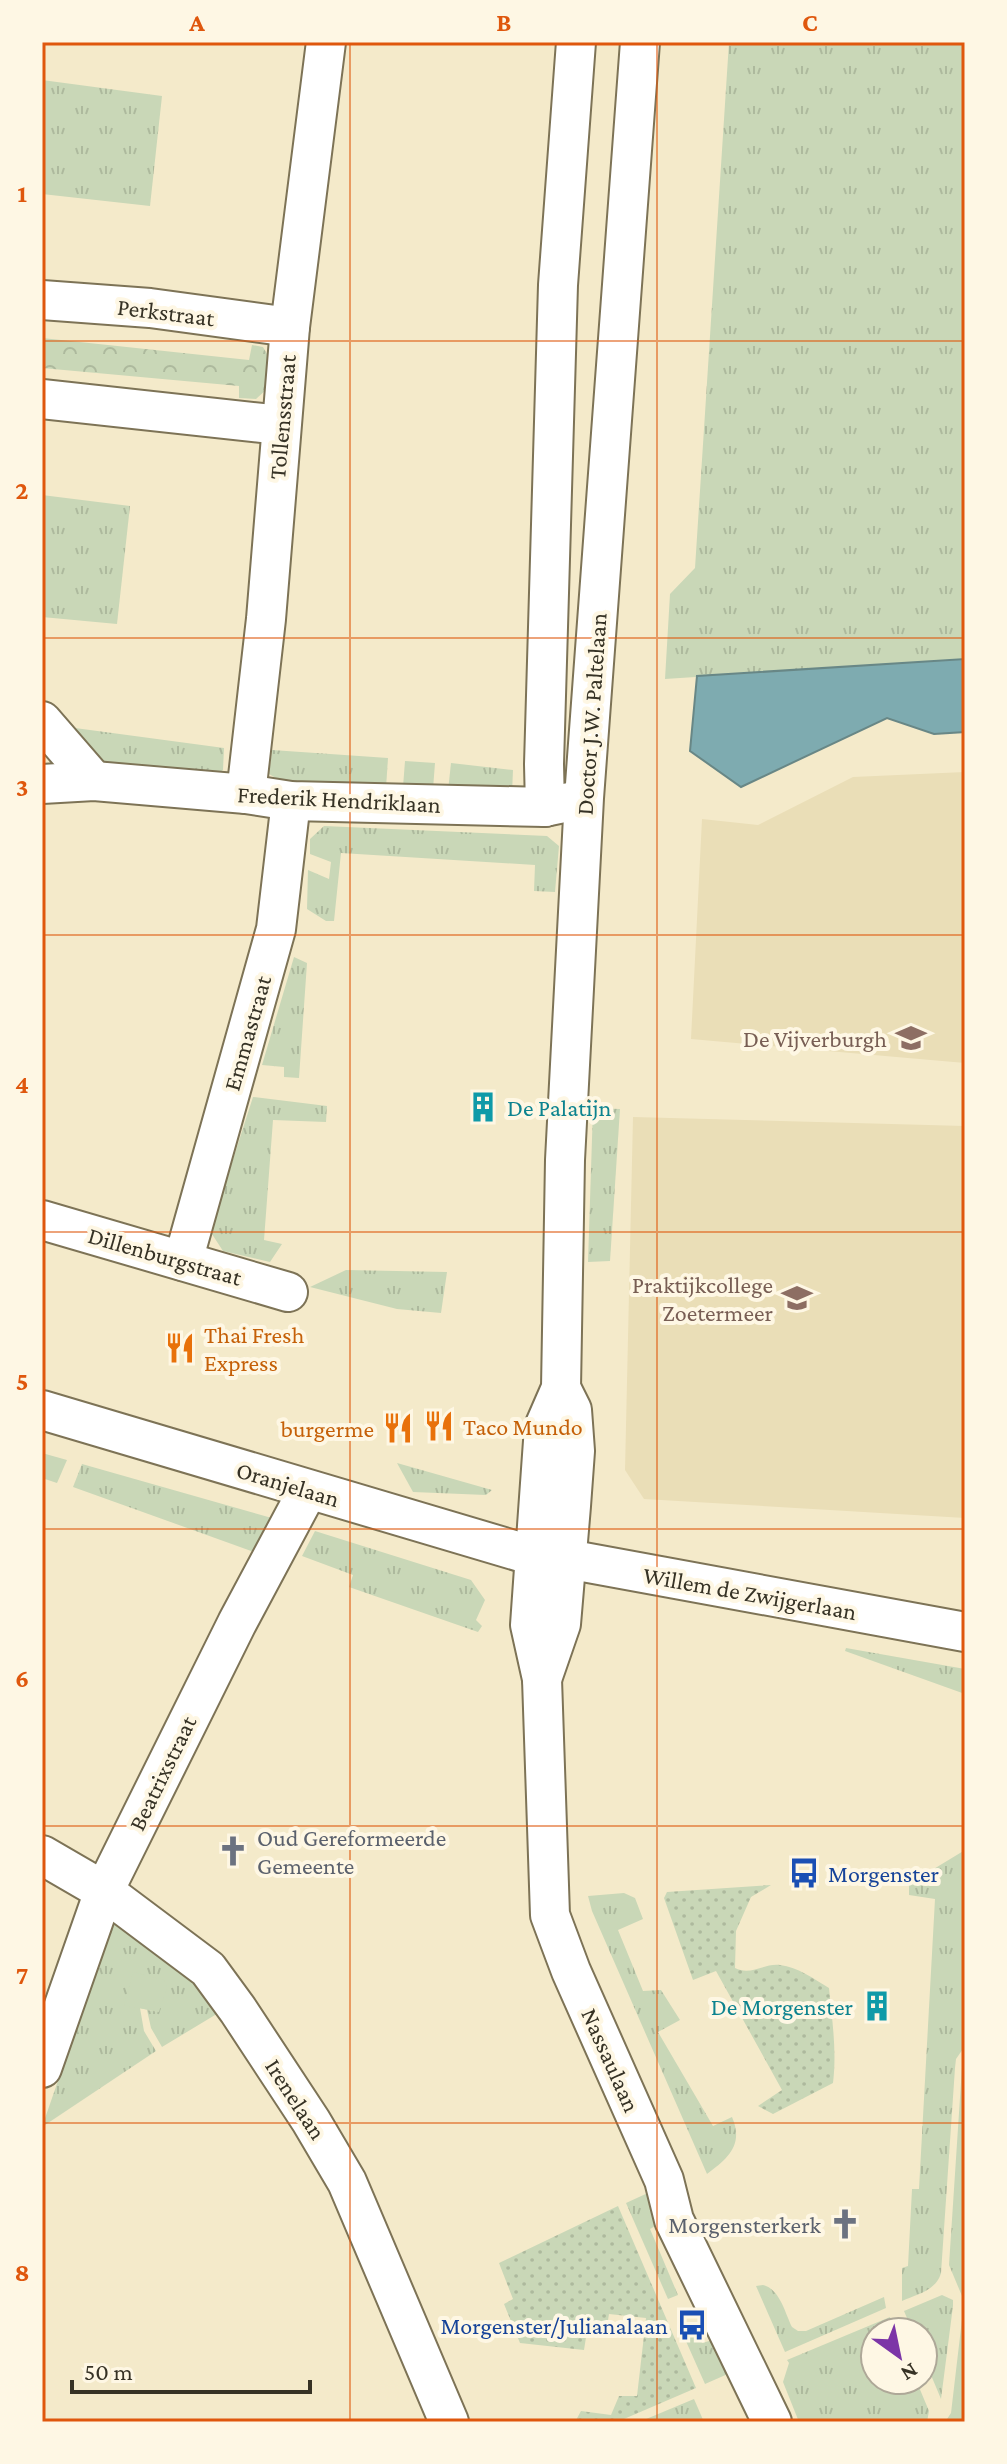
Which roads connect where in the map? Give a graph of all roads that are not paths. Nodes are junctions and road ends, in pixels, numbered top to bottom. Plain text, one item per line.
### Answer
1 (326, 42) edge
2 (576, 42) edge
3 (640, 42) edge
4 (42, 300) edge
5 (290, 327) junction
6 (42, 399) edge
7 (281, 425) junction
8 (42, 721) edge
9 (94, 781) junction
10 (42, 784) edge
11 (246, 794) junction
12 (584, 798) junction
13 (291, 801) junction
14 (545, 807) junction
15 (42, 1220) edge
16 (183, 1261) junction
17 (288, 1292) dead end
18 (42, 1410) edge
19 (308, 1490) junction
20 (551, 1558) junction
21 (965, 1632) edge
22 (42, 1855) edge
23 (104, 1891) junction
24 (42, 2068) edge
25 (769, 2421) edge
26 (449, 2422) edge

1 - 5 street, Tollensstraat
2 - 14 street, Doctor J.W. Paltelaan
3 - 12 street, Doctor J.W. Paltelaan
4 - 5 street, Perkstraat
5 - 7 street, Tollensstraat
6 - 7 street
7 - 11 street, Tollensstraat
8 - 9 street
9 - 10 street, Frederik Hendriklaan
9 - 11 street, Frederik Hendriklaan
11 - 13 street, Frederik Hendriklaan
12 - 14 street, Frederik Hendriklaan
12 - 20 street, Doctor J.W. Paltelaan
13 - 14 street, Frederik Hendriklaan
13 - 16 street, Emmastraat
15 - 16 street, Dillenburgstraat
16 - 17 street, Dillenburgstraat
18 - 19 street, Oranjelaan
19 - 20 street, Oranjelaan
19 - 23 street, Beatrixstraat
20 - 21 street, Willem de Zwijgerlaan
20 - 25 street, Nassaulaan
22 - 23 street, Irenelaan
23 - 24 street, Beatrixstraat
23 - 26 street, Irenelaan

